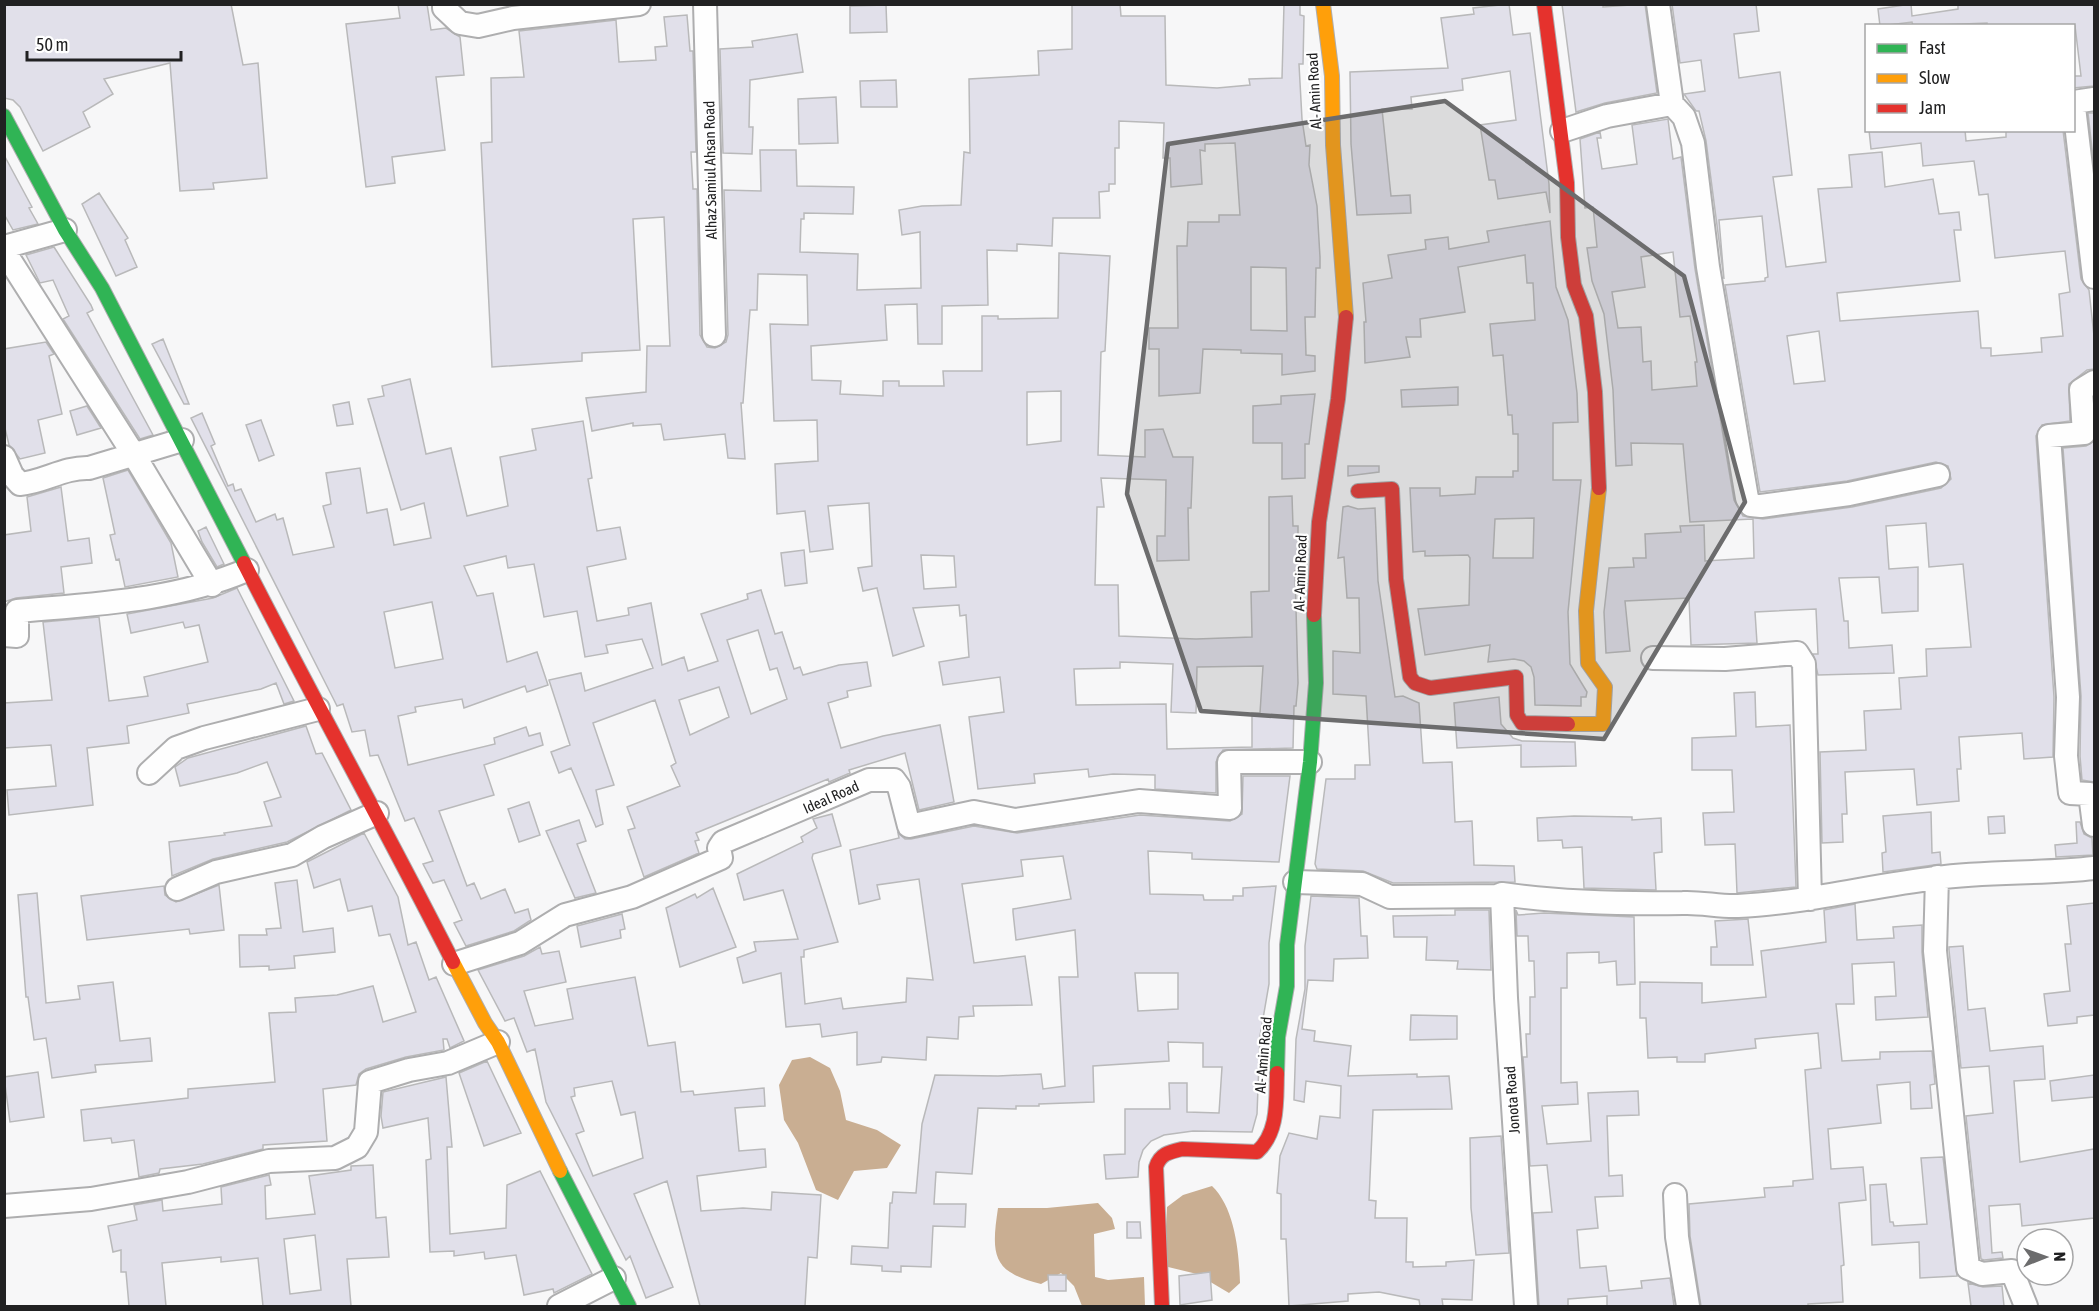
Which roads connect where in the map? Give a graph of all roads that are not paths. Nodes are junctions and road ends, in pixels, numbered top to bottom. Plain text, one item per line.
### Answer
1 (444, 4) edge
2 (639, 4) edge
3 (705, 4) edge
4 (1323, 4) edge
5 (1544, 4) edge
6 (1658, 4) edge
7 (2094, 99) edge
8 (2075, 104) edge
9 (1672, 105) junction
10 (4, 116) edge
11 (2075, 120) edge
12 (1562, 131) junction
13 (65, 230) junction
14 (4, 249) edge
15 (2094, 277) edge
16 (714, 335) dead end
17 (2094, 382) edge
18 (182, 440) junction
19 (134, 455) junction
20 (4, 457) edge
21 (1938, 475) dead end
22 (1358, 490) dead end
23 (247, 570) junction
24 (212, 585) junction
25 (4, 635) edge
26 (1653, 658) dead end
27 (318, 709) junction
28 (1310, 762) junction
29 (148, 773) dead end
30 (377, 813) junction
31 (2094, 825) edge
32 (2094, 868) edge
33 (1937, 877) junction
34 (1295, 882) junction
35 (177, 889) dead end
36 (1502, 894) junction
37 (1810, 898) junction
38 (454, 964) junction
39 (498, 1042) junction
40 (1675, 1195) dead end
41 (4, 1206) edge
42 (614, 1278) junction
43 (559, 1306) edge
44 (629, 1306) edge
45 (1162, 1306) edge
46 (1526, 1306) edge
47 (1688, 1306) edge
48 (2025, 1306) edge

1 - 2 street
3 - 16 street, Alhaz Samiul Ahsan Road
4 - 28 street, Al- Amin Road
5 - 12 street
6 - 9 street
7 - 8 street
9 - 12 street
9 - 21 street
10 - 13 street
11 - 15 street
12 - 22 street
13 - 14 street
13 - 18 street
14 - 19 street
17 - 31 street
18 - 19 street
18 - 23 street
19 - 20 street
19 - 24 street
23 - 24 street
23 - 27 street
24 - 25 street
26 - 37 street
27 - 29 street
27 - 30 street
28 - 34 street, Al- Amin Road
28 - 38 street, Ideal Road
30 - 35 street
30 - 38 street
32 - 33 street
33 - 37 street
33 - 48 street
34 - 36 street
34 - 45 street, Al- Amin Road
36 - 37 street
36 - 46 street, Jonota Road
38 - 39 street
39 - 41 street
39 - 42 street
40 - 47 street
42 - 43 street
42 - 44 street

